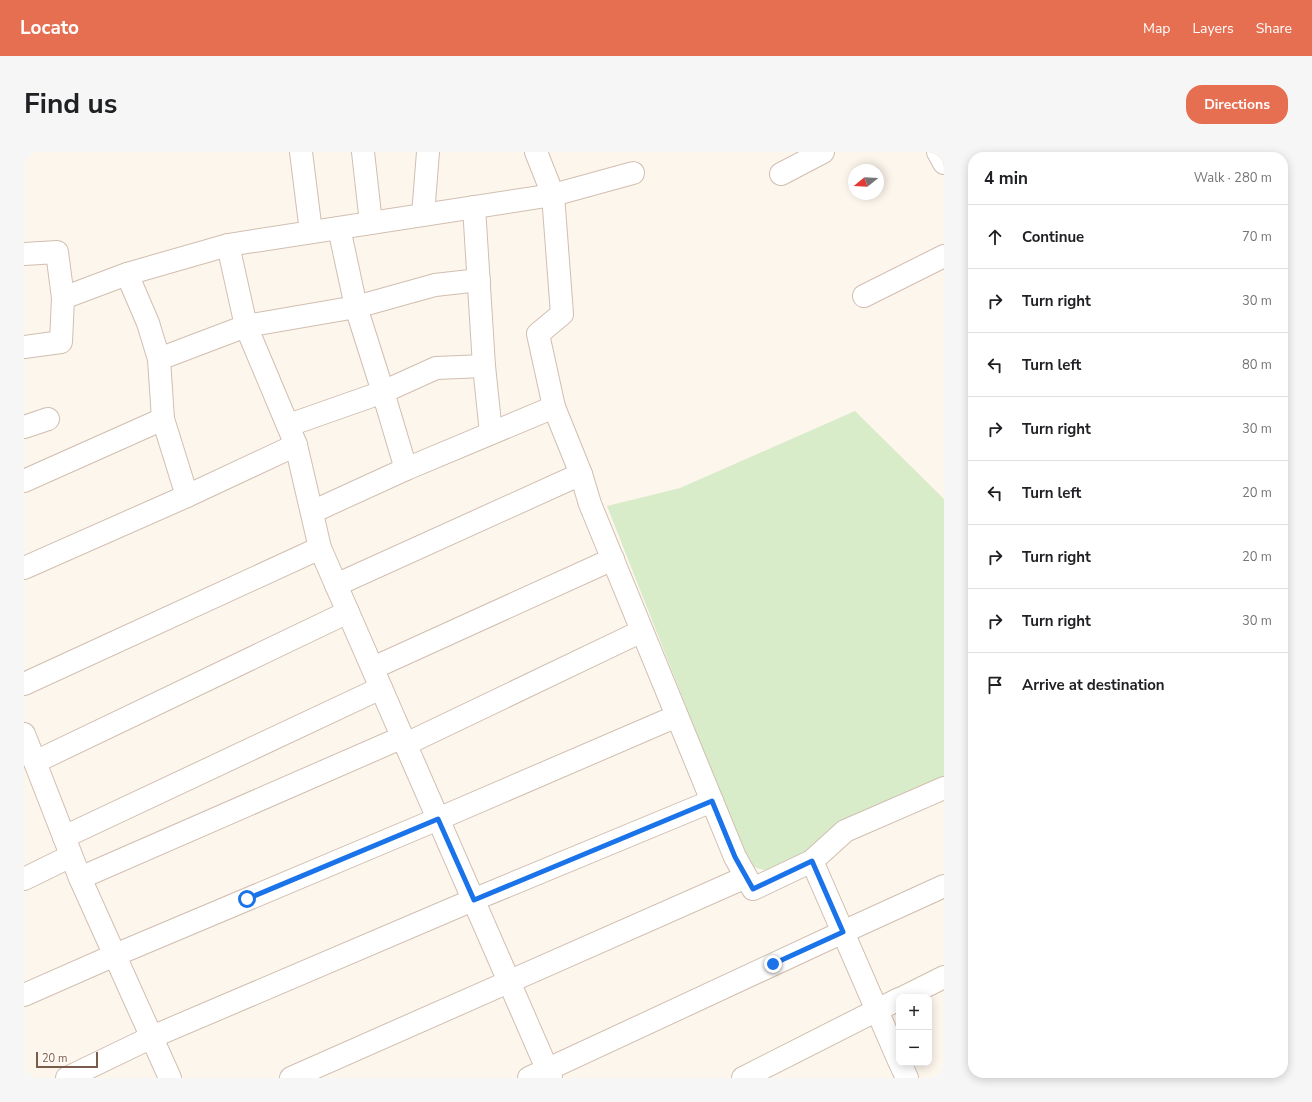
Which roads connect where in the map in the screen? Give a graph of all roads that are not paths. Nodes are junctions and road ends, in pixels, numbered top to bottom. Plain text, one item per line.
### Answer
1 (301, 152) edge
2 (363, 152) edge
3 (428, 152) edge
4 (536, 152) edge
5 (823, 152) edge
6 (938, 152) edge
7 (944, 163) edge
8 (632, 173) dead end
9 (781, 174) dead end
10 (553, 195) junction
11 (474, 207) junction
12 (423, 215) junction
13 (371, 223) junction
14 (339, 228) junction
15 (311, 232) junction
16 (228, 245) junction
17 (24, 254) edge
18 (944, 256) edge
19 (127, 274) junction
20 (479, 280) junction
21 (864, 296) dead end
22 (63, 298) junction
23 (356, 307) junction
24 (246, 326) junction
25 (24, 347) edge
26 (159, 358) junction
27 (484, 366) junction
28 (383, 392) junction
29 (554, 407) junction
30 (48, 419) dead end
31 (163, 419) junction
32 (24, 426) edge
33 (491, 433) junction
34 (292, 435) junction
35 (406, 469) junction
36 (581, 474) junction
37 (24, 481) edge
38 (187, 496) junction
39 (312, 512) junction
40 (320, 548) junction
41 (613, 559) junction
42 (24, 568) edge
43 (336, 585) junction
44 (348, 612) junction
45 (642, 631) junction
46 (377, 678) junction
47 (24, 684) edge
48 (677, 716) junction
49 (24, 734) edge
50 (404, 741) junction
51 (32, 771) edge
52 (944, 788) edge
53 (712, 801) junction
54 (438, 819) junction
55 (68, 846) junction
56 (812, 861) junction
57 (746, 877) junction
58 (80, 878) junction
59 (24, 879) edge
60 (944, 886) edge
61 (474, 900) junction
62 (843, 932) junction
63 (115, 955) junction
64 (944, 977) edge
65 (510, 982) junction
66 (910, 994) edge
67 (24, 995) edge
68 (896, 1000) edge
69 (877, 1010) junction
70 (152, 1037) junction
71 (896, 1053) edge
72 (902, 1066) edge
73 (543, 1075) edge
74 (67, 1078) edge
75 (170, 1078) edge
76 (290, 1078) edge
77 (742, 1078) edge
78 (906, 1078) edge

1 - 15 street
2 - 13 street
3 - 12 street
4 - 10 street
5 - 9 street
6 - 7 street
8 - 10 street
10 - 11 street
10 - 29 street
11 - 12 street
11 - 20 street
12 - 13 street
13 - 14 street
14 - 15 street
14 - 23 street
15 - 16 street
16 - 19 street
16 - 24 street
17 - 22 street
18 - 21 street
19 - 22 street
19 - 26 street
20 - 23 street
20 - 27 street
22 - 25 street
23 - 24 street
23 - 28 street
24 - 26 street
24 - 34 street
26 - 31 street
27 - 28 street
27 - 33 street
28 - 34 street
28 - 35 street
29 - 33 street
29 - 36 street
30 - 32 street
31 - 37 street
31 - 38 street
33 - 35 street
34 - 38 street
34 - 39 street
35 - 39 street
36 - 41 street
36 - 43 street
38 - 42 street
39 - 40 street
40 - 43 street
40 - 47 street
41 - 45 street
41 - 46 street
43 - 44 street
44 - 46 street
44 - 51 street
45 - 48 street
45 - 50 street
46 - 50 street
46 - 55 street
48 - 53 street
48 - 54 street
49 - 51 street
50 - 54 street
50 - 58 street
51 - 55 street
52 - 56 street
53 - 57 street
53 - 61 street
54 - 61 street
54 - 63 street
55 - 58 street
55 - 59 street
56 - 57 street
56 - 62 street
57 - 65 street
58 - 63 street
60 - 62 street
61 - 65 street
61 - 70 street
62 - 69 street
62 - 73 street
63 - 67 street
63 - 70 street
64 - 66 street
65 - 73 street
65 - 76 street
68 - 69 street
69 - 71 street
69 - 77 street
70 - 74 street
70 - 75 street
72 - 78 street

